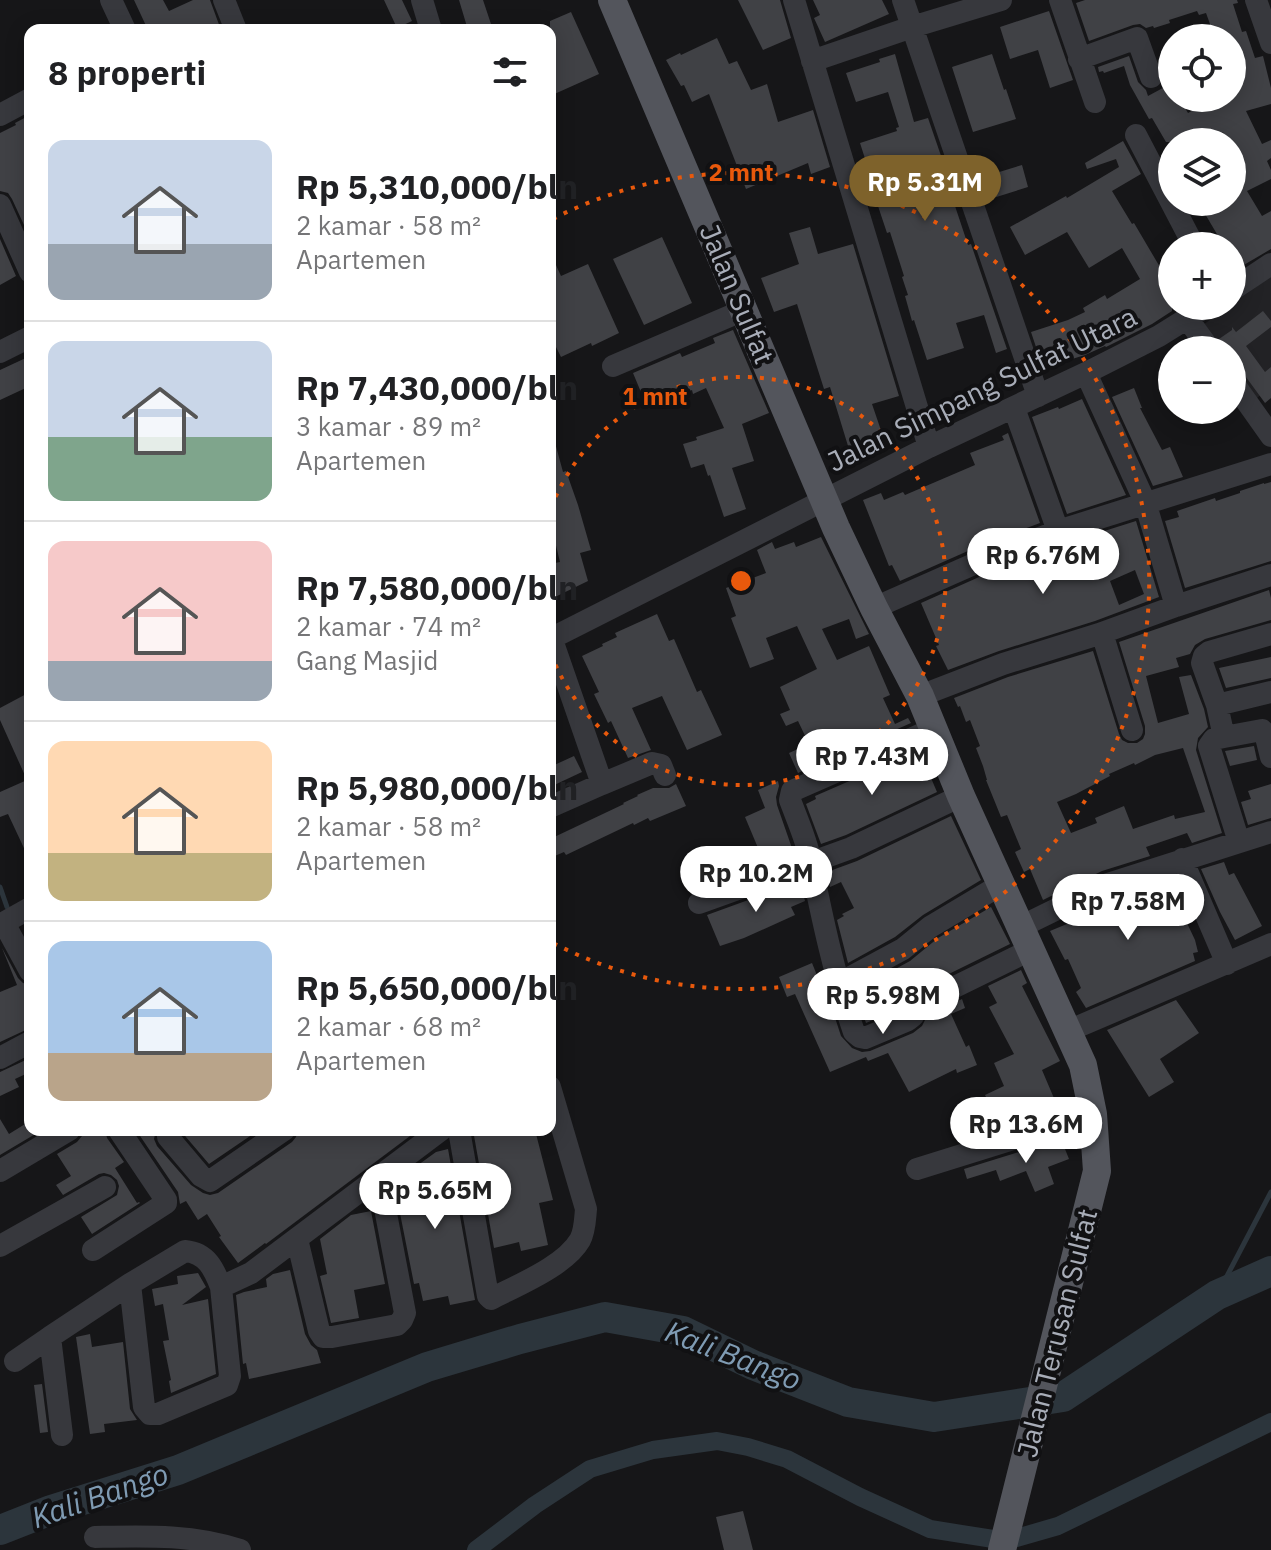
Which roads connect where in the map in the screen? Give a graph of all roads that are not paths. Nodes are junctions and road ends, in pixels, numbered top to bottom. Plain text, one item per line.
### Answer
1 (111, 0) edge
2 (224, 0) edge
3 (422, 0) edge
4 (612, 0) edge
5 (794, 0) edge
6 (903, 0) edge
7 (1001, 0) edge
8 (1060, 0) edge
9 (1256, 0) edge
10 (122, 24) edge
11 (234, 24) edge
12 (429, 24) edge
13 (912, 27) junction
14 (1271, 43) edge
15 (1079, 59) junction
16 (812, 61) junction
17 (1151, 77) dead end
18 (24, 102) edge
19 (1095, 102) dead end
20 (0, 115) edge
21 (1136, 135) dead end
22 (0, 205) edge
23 (1187, 232) edge
24 (24, 259) edge
25 (1271, 264) edge
26 (1246, 281) edge
27 (744, 310) junction
28 (1184, 320) edge
29 (24, 340) edge
30 (0, 352) edge
31 (613, 366) dead end
32 (1086, 373) junction
33 (1038, 396) junction
34 (1246, 401) edge
35 (1014, 408) junction
36 (1271, 436) edge
37 (929, 447) junction
38 (1271, 464) edge
39 (825, 499) junction
40 (1145, 502) junction
41 (1058, 531) junction
42 (1271, 575) edge
43 (1176, 606) junction
44 (874, 608) junction
45 (1102, 633) junction
46 (556, 634) edge
47 (1271, 634) edge
48 (556, 654) edge
49 (1271, 692) edge
50 (920, 696) junction
51 (1217, 705) junction
52 (933, 729) junction
53 (1132, 730) dead end
54 (1224, 737) junction
55 (1271, 757) edge
56 (665, 775) dead end
57 (602, 784) junction
58 (961, 796) junction
59 (556, 804) edge
60 (1271, 832) edge
61 (1239, 842) junction
62 (1182, 859) junction
63 (811, 863) junction
64 (1002, 884) junction
65 (699, 903) dead end
66 (24, 911) edge
67 (2, 924) edge
68 (1025, 939) junction
69 (1271, 944) edge
70 (24, 961) edge
71 (1227, 964) junction
72 (838, 984) junction
73 (1068, 1031) junction
74 (24, 1045) edge
75 (0, 1058) edge
76 (556, 1107) edge
77 (1093, 1114) junction
78 (59, 1136) edge
79 (123, 1136) edge
80 (168, 1136) edge
81 (174, 1136) edge
82 (275, 1136) edge
83 (433, 1136) edge
84 (460, 1136) edge
85 (139, 1161) junction
86 (917, 1169) dead end
87 (0, 1171) edge
88 (379, 1177) junction
89 (105, 1187) dead end
90 (297, 1239) junction
91 (0, 1246) edge
92 (93, 1250) dead end
93 (130, 1284) junction
94 (221, 1287) junction
95 (50, 1337) junction
96 (15, 1361) dead end
97 (62, 1435) dead end
98 (95, 1537) dead end
99 (240, 1550) edge
100 (1002, 1550) edge

1 - 10 street
2 - 11 street
3 - 12 street
4 - 27 main road, Jalan Sulfat
5 - 16 street
6 - 13 street
7 - 13 street
8 - 15 street
9 - 14 street
13 - 16 street
13 - 33 street
15 - 17 street
15 - 19 street
16 - 37 street
18 - 20 street
21 - 23 street
22 - 24 street
25 - 26 street
27 - 31 street
27 - 39 main road, Jalan Sulfat
28 - 32 street, Jalan Simpang Sulfat Utara
29 - 30 street
32 - 33 street, Jalan Simpang Sulfat Utara
32 - 40 street
33 - 35 street, Jalan Simpang Sulfat Utara
34 - 36 street
35 - 37 street, Jalan Simpang Sulfat Utara
35 - 41 street
37 - 39 street, Jalan Simpang Sulfat Utara
38 - 40 street
39 - 44 main road, Jalan Terusan Sulfat
39 - 46 street, Jalan Simpang Sulfat Utara
40 - 41 street
40 - 43 street
41 - 44 street
42 - 43 street
43 - 45 street
44 - 50 main road, Jalan Terusan Sulfat
45 - 50 street
45 - 53 street
47 - 51 street
48 - 57 street
49 - 51 street
50 - 52 main road, Jalan Terusan Sulfat
51 - 54 street
52 - 58 main road, Jalan Terusan Sulfat
52 - 63 street
54 - 55 street
54 - 61 street
56 - 57 street
57 - 59 street
58 - 63 street
58 - 64 main road, Jalan Terusan Sulfat
60 - 61 street
61 - 62 street
62 - 68 street
62 - 71 street
63 - 65 street
63 - 72 street
64 - 68 main road, Jalan Terusan Sulfat
64 - 72 street
66 - 67 street
67 - 70 street
68 - 72 street
68 - 73 main road, Jalan Terusan Sulfat
69 - 71 street
71 - 73 street
73 - 77 main road, Jalan Terusan Sulfat
74 - 75 street
76 - 84 street
77 - 86 street
77 - 100 main road, Jalan Terusan Sulfat
78 - 87 street
79 - 85 street
80 - 85 street
81 - 82 street
83 - 88 street
85 - 92 street
88 - 90 street
88 - 90 street
89 - 91 street
90 - 94 street
93 - 94 street
93 - 94 street
93 - 95 street
95 - 96 street
95 - 97 street
98 - 99 street

